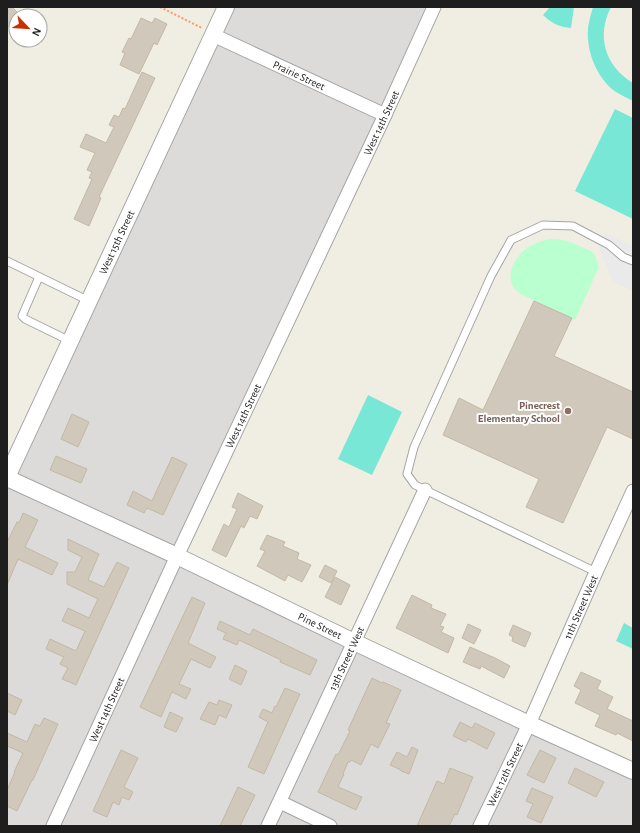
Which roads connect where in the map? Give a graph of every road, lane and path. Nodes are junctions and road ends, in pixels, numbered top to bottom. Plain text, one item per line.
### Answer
1 (160, 7) edge
2 (226, 7) edge
3 (434, 7) edge
4 (213, 35) junction
5 (385, 114) junction
6 (7, 261) edge
7 (633, 261) edge
8 (39, 277) junction
9 (89, 301) junction
10 (70, 341) junction
11 (7, 478) edge
12 (425, 490) junction
13 (633, 490) edge
14 (177, 556) junction
15 (596, 572) junction
16 (354, 642) junction
17 (529, 724) junction
18 (633, 771) edge
19 (280, 802) junction
20 (53, 826) edge
21 (268, 826) edge
22 (330, 826) edge
23 (480, 826) edge

1 - 4 path
2 - 4 street, West 15th Street
3 - 5 street, West 14th Street
4 - 5 street, Prairie Street
4 - 9 street, West 15th Street
5 - 14 street, West 14th Street
6 - 8 lane
7 - 12 lane
8 - 9 lane
8 - 10 lane
9 - 10 street, West 15th Street
10 - 11 street, West 15th Street
11 - 14 street, Pine Street
12 - 15 lane
12 - 16 street, 13th Street West
13 - 15 street, 11th Street West
14 - 16 street, Pine Street
14 - 20 street, West 14th Street
15 - 17 street, 11th Street West
16 - 17 street, Pine Street
16 - 19 street, 13th Street West
17 - 18 street, Pine Street
17 - 23 street, West 12th Street
19 - 21 street, 13th Street West
19 - 22 street

